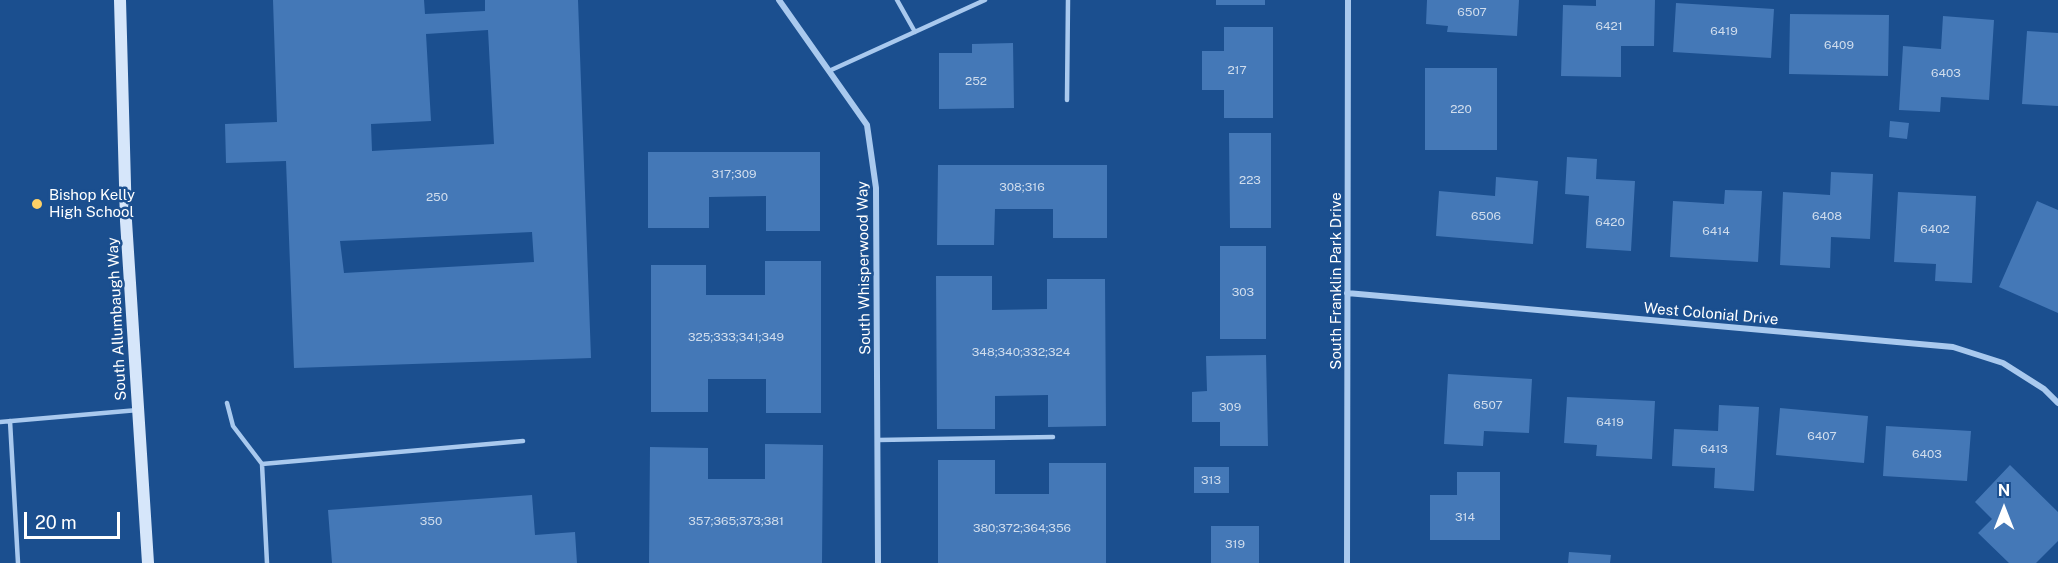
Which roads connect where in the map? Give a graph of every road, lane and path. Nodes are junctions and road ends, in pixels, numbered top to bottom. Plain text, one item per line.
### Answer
1 (120, 0) edge
2 (779, 0) edge
3 (897, 0) edge
4 (985, 0) edge
5 (1068, 0) edge
6 (1348, 0) edge
7 (915, 32) junction
8 (829, 71) junction
9 (1066, 100) dead end
10 (1347, 293) junction
11 (227, 402) dead end
12 (2058, 403) edge
13 (138, 410) junction
14 (10, 421) junction
15 (0, 422) edge
16 (1053, 437) dead end
17 (878, 440) junction
18 (523, 441) dead end
19 (262, 464) junction
20 (18, 563) edge
21 (148, 563) edge
22 (267, 563) edge
23 (878, 563) edge
24 (1347, 563) edge

1 - 13 street, South Allumbaugh Way
2 - 8 street, South Whisperwood Way
3 - 7 lane
4 - 7 lane
5 - 9 lane
6 - 10 street, South Franklin Park Drive
7 - 8 lane
8 - 17 street, South Whisperwood Way
10 - 12 street, West Colonial Drive
10 - 24 street, South Franklin Park Drive
11 - 19 lane
13 - 14 lane
13 - 21 street, South Allumbaugh Way
14 - 15 lane
14 - 20 lane
16 - 17 lane
17 - 23 street, South Whisperwood Way
18 - 19 lane
19 - 22 lane

